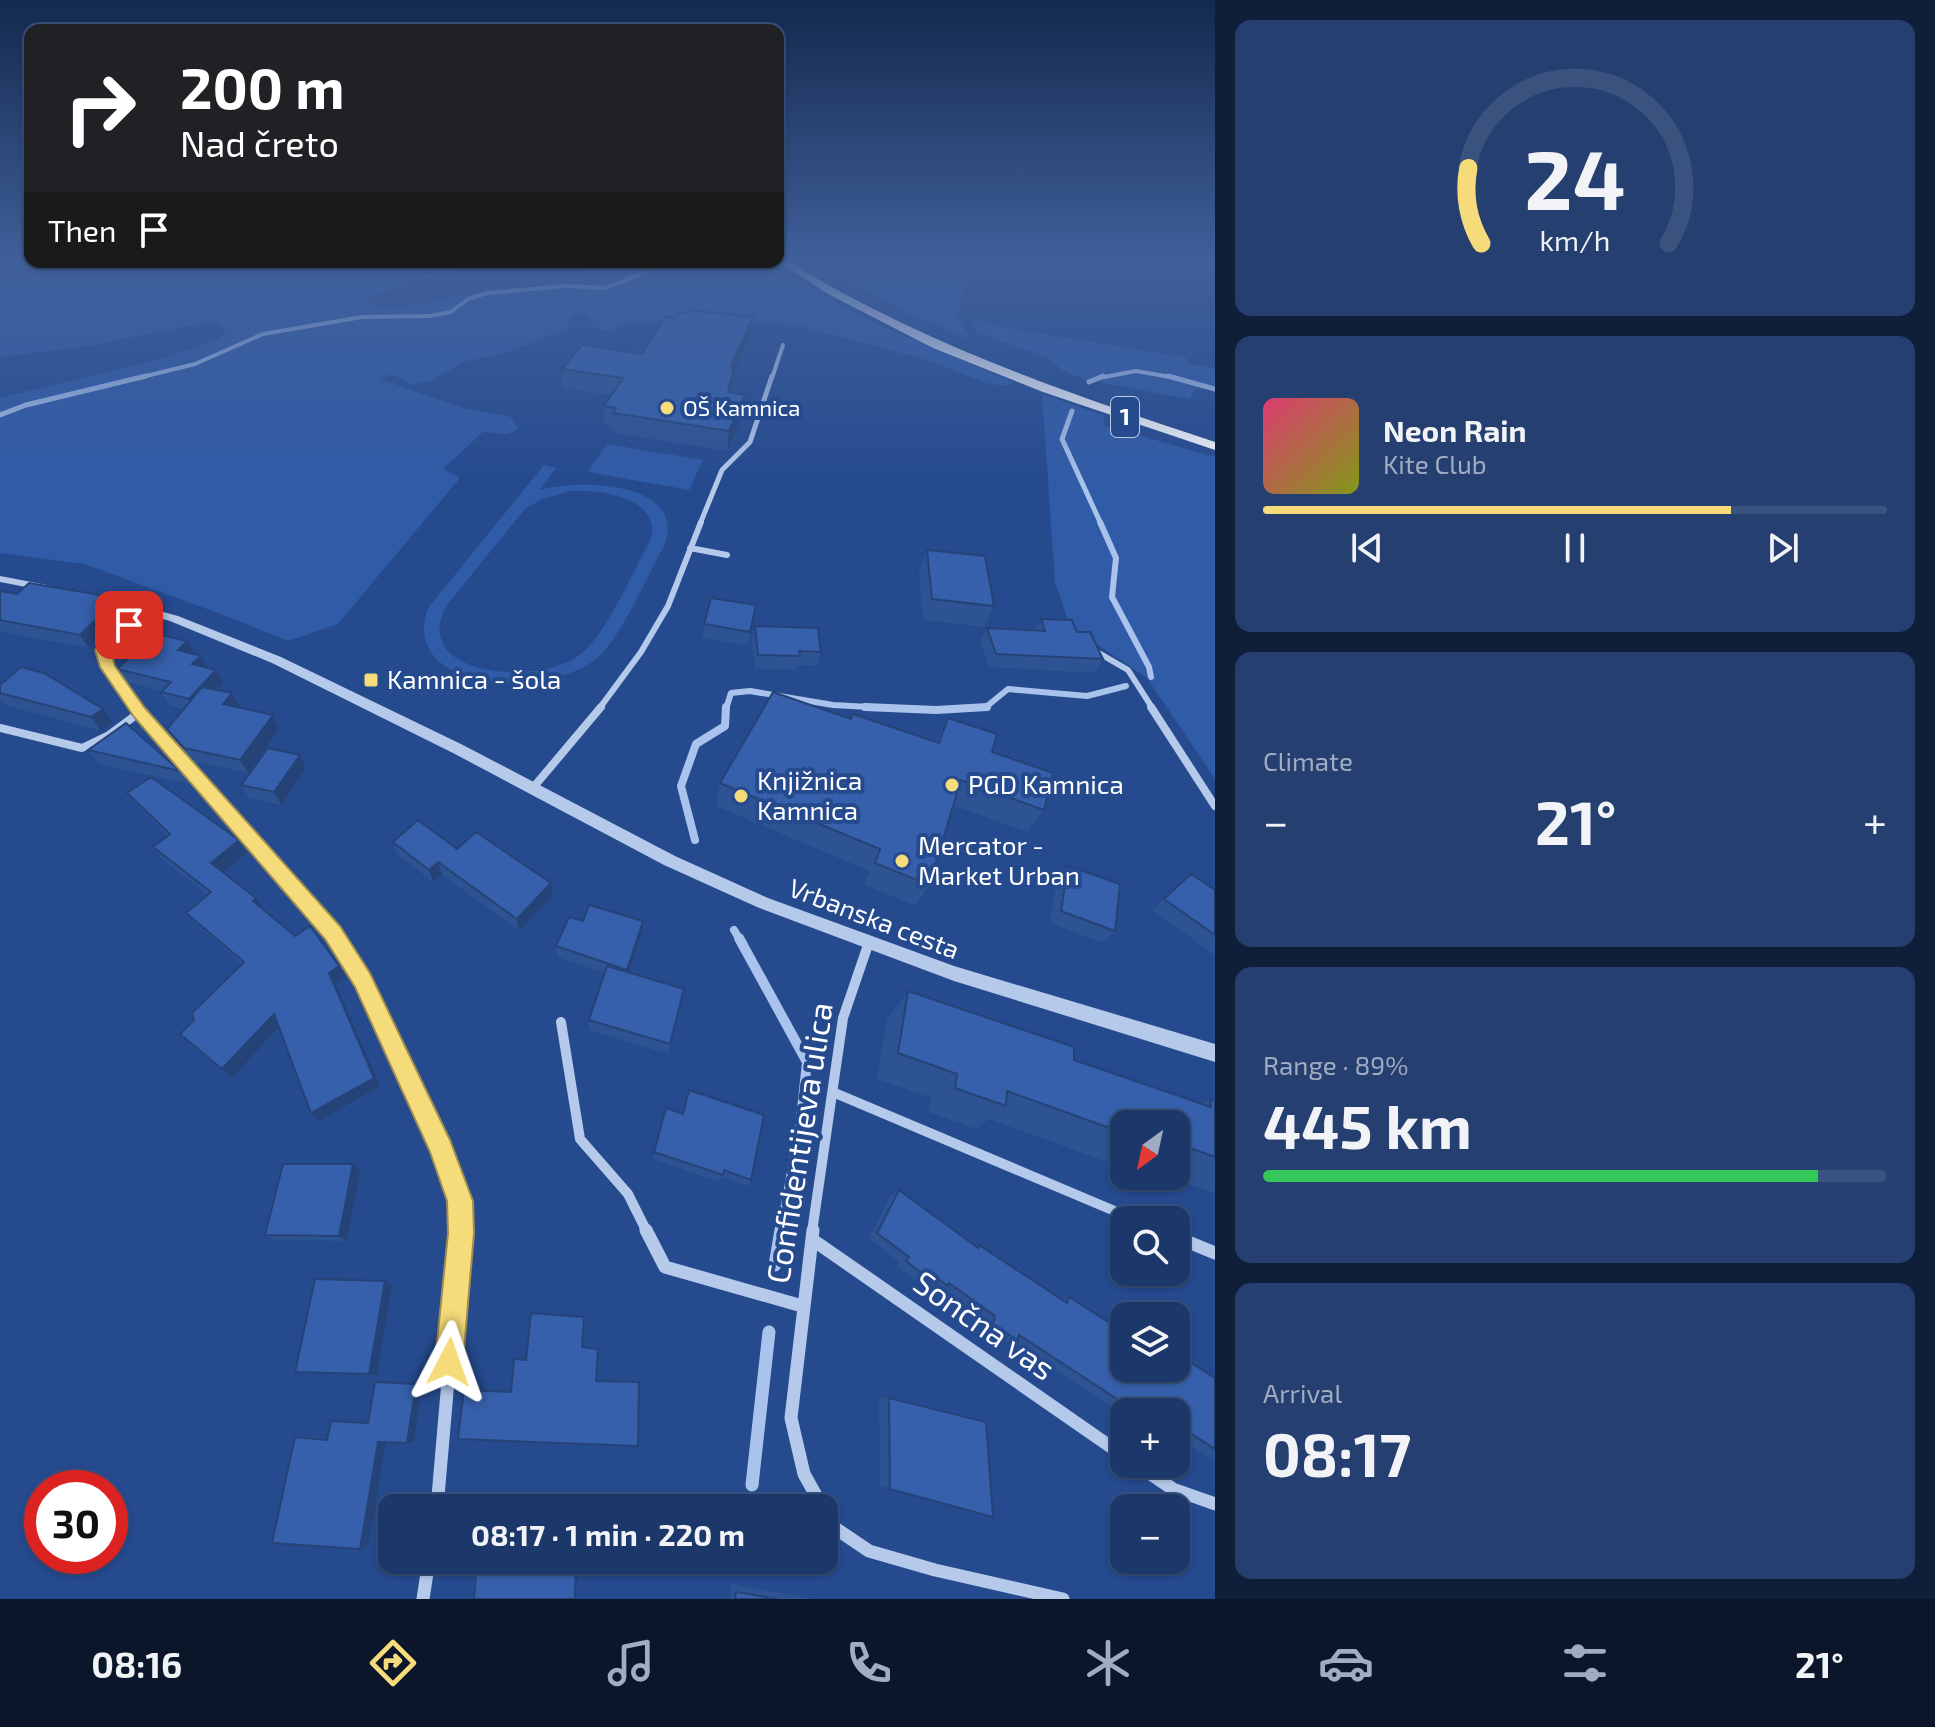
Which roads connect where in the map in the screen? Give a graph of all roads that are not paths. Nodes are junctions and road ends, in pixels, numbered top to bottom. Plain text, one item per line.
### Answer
1 (915, 336) edge
2 (783, 345) dead end
3 (1215, 446) edge
4 (690, 548) junction
5 (727, 555) dead end
6 (0, 579) edge
7 (62, 591) edge
8 (90, 597) edge
9 (145, 608) junction
10 (1097, 652) edge
11 (140, 712) junction
12 (0, 728) edge
13 (531, 790) junction
14 (1215, 806) edge
15 (868, 945) junction
16 (561, 1022) dead end
17 (1215, 1053) edge
18 (835, 1093) junction
19 (1110, 1209) edge
20 (813, 1240) junction
21 (1190, 1243) edge
22 (1215, 1253) edge
23 (802, 1306) junction
24 (1110, 1446) edge
25 (1157, 1478) edge
26 (438, 1494) edge
27 (815, 1494) edge
28 (1215, 1504) edge
29 (838, 1530) edge
30 (427, 1574) edge
31 (1039, 1596) edge
32 (423, 1599) edge
33 (1063, 1599) edge

1 - 3 main road, 1
2 - 4 street
4 - 5 street
4 - 13 street
6 - 7 street
8 - 9 street, Vrbanska cesta
9 - 11 street
9 - 13 street, Vrbanska cesta
10 - 14 street
11 - 12 street
11 - 26 street
13 - 15 street, Vrbanska cesta
15 - 17 street, Vrbanska cesta
15 - 18 street, Confidentijeva ulica
16 - 23 street, Confidentijeva ulica
18 - 19 street
18 - 20 street, Confidentijeva ulica
20 - 23 street, Confidentijeva ulica
20 - 24 street, Sončna vas
21 - 22 street
23 - 27 street, Confidentijeva ulica
25 - 28 street
29 - 31 street, Confidentijeva ulica
30 - 32 street
31 - 33 street, Confidentijeva ulica

